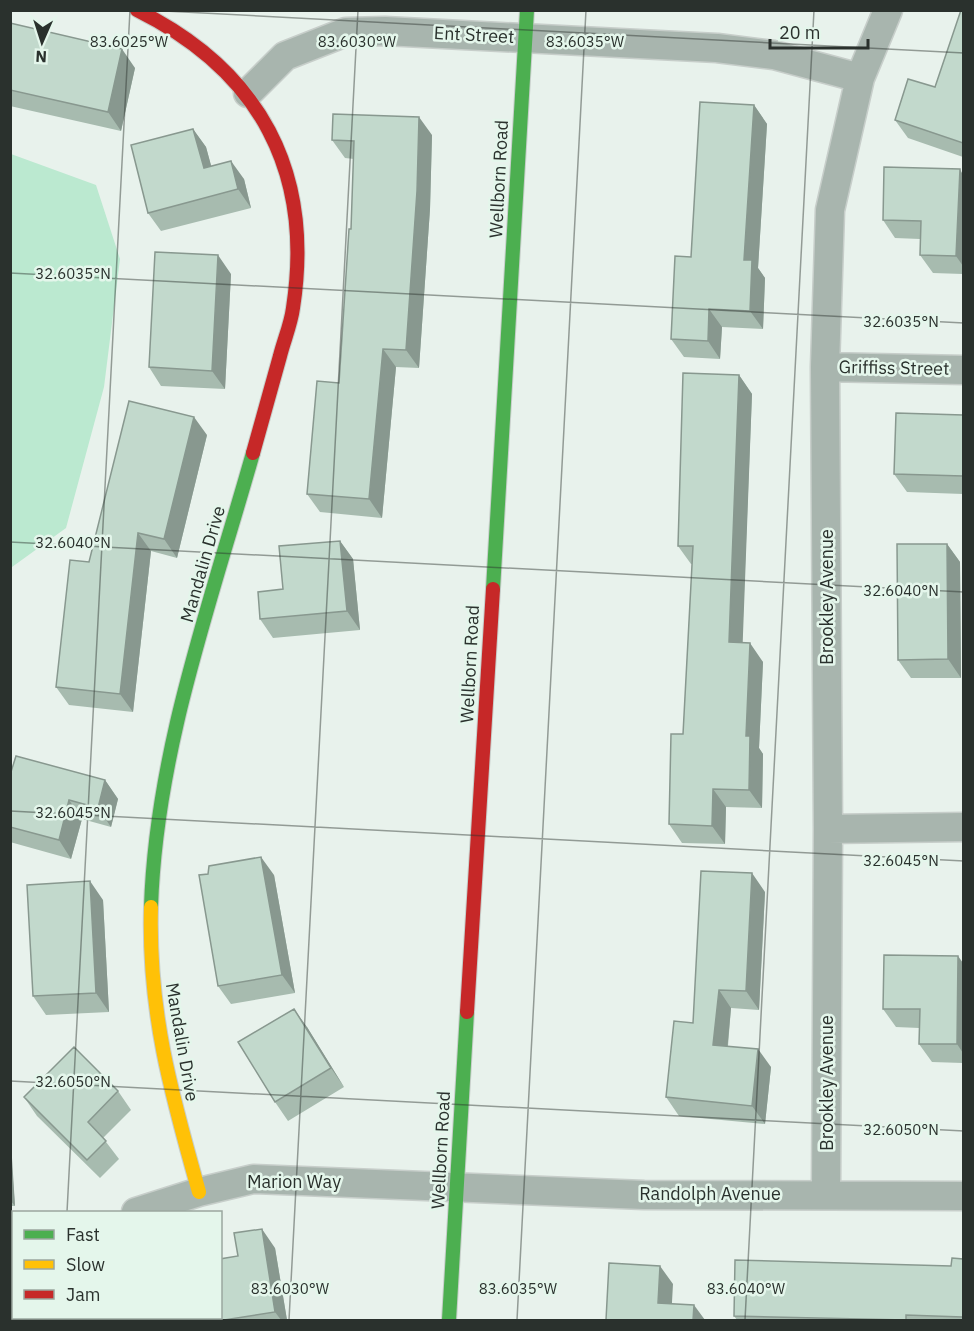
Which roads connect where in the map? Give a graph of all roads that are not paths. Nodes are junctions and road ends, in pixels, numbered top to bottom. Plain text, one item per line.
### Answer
1 (137, 10) edge
2 (888, 10) edge
3 (526, 24) edge
4 (860, 78) junction
5 (248, 93) junction
6 (825, 367) junction
7 (963, 370) edge
8 (963, 827) edge
9 (828, 829) junction
10 (456, 1188) junction
11 (200, 1192) junction
12 (826, 1194) junction
13 (963, 1196) edge
14 (139, 1211) edge
15 (448, 1320) edge

1 - 5 street, Mandalin Drive
2 - 4 street, Brookley Avenue
3 - 4 street, Ent Street
3 - 5 street, Ent Street
3 - 10 street, Wellborn Road
4 - 6 street, Brookley Avenue
5 - 11 street, Mandalin Drive
6 - 7 street, Griffiss Street
6 - 9 street, Brookley Avenue
8 - 9 street
9 - 12 street, Brookley Avenue
10 - 11 street, Marion Way
10 - 12 street, Randolph Avenue
10 - 15 street, Wellborn Road
11 - 14 street, Marion Way
12 - 13 street, Randolph Avenue

